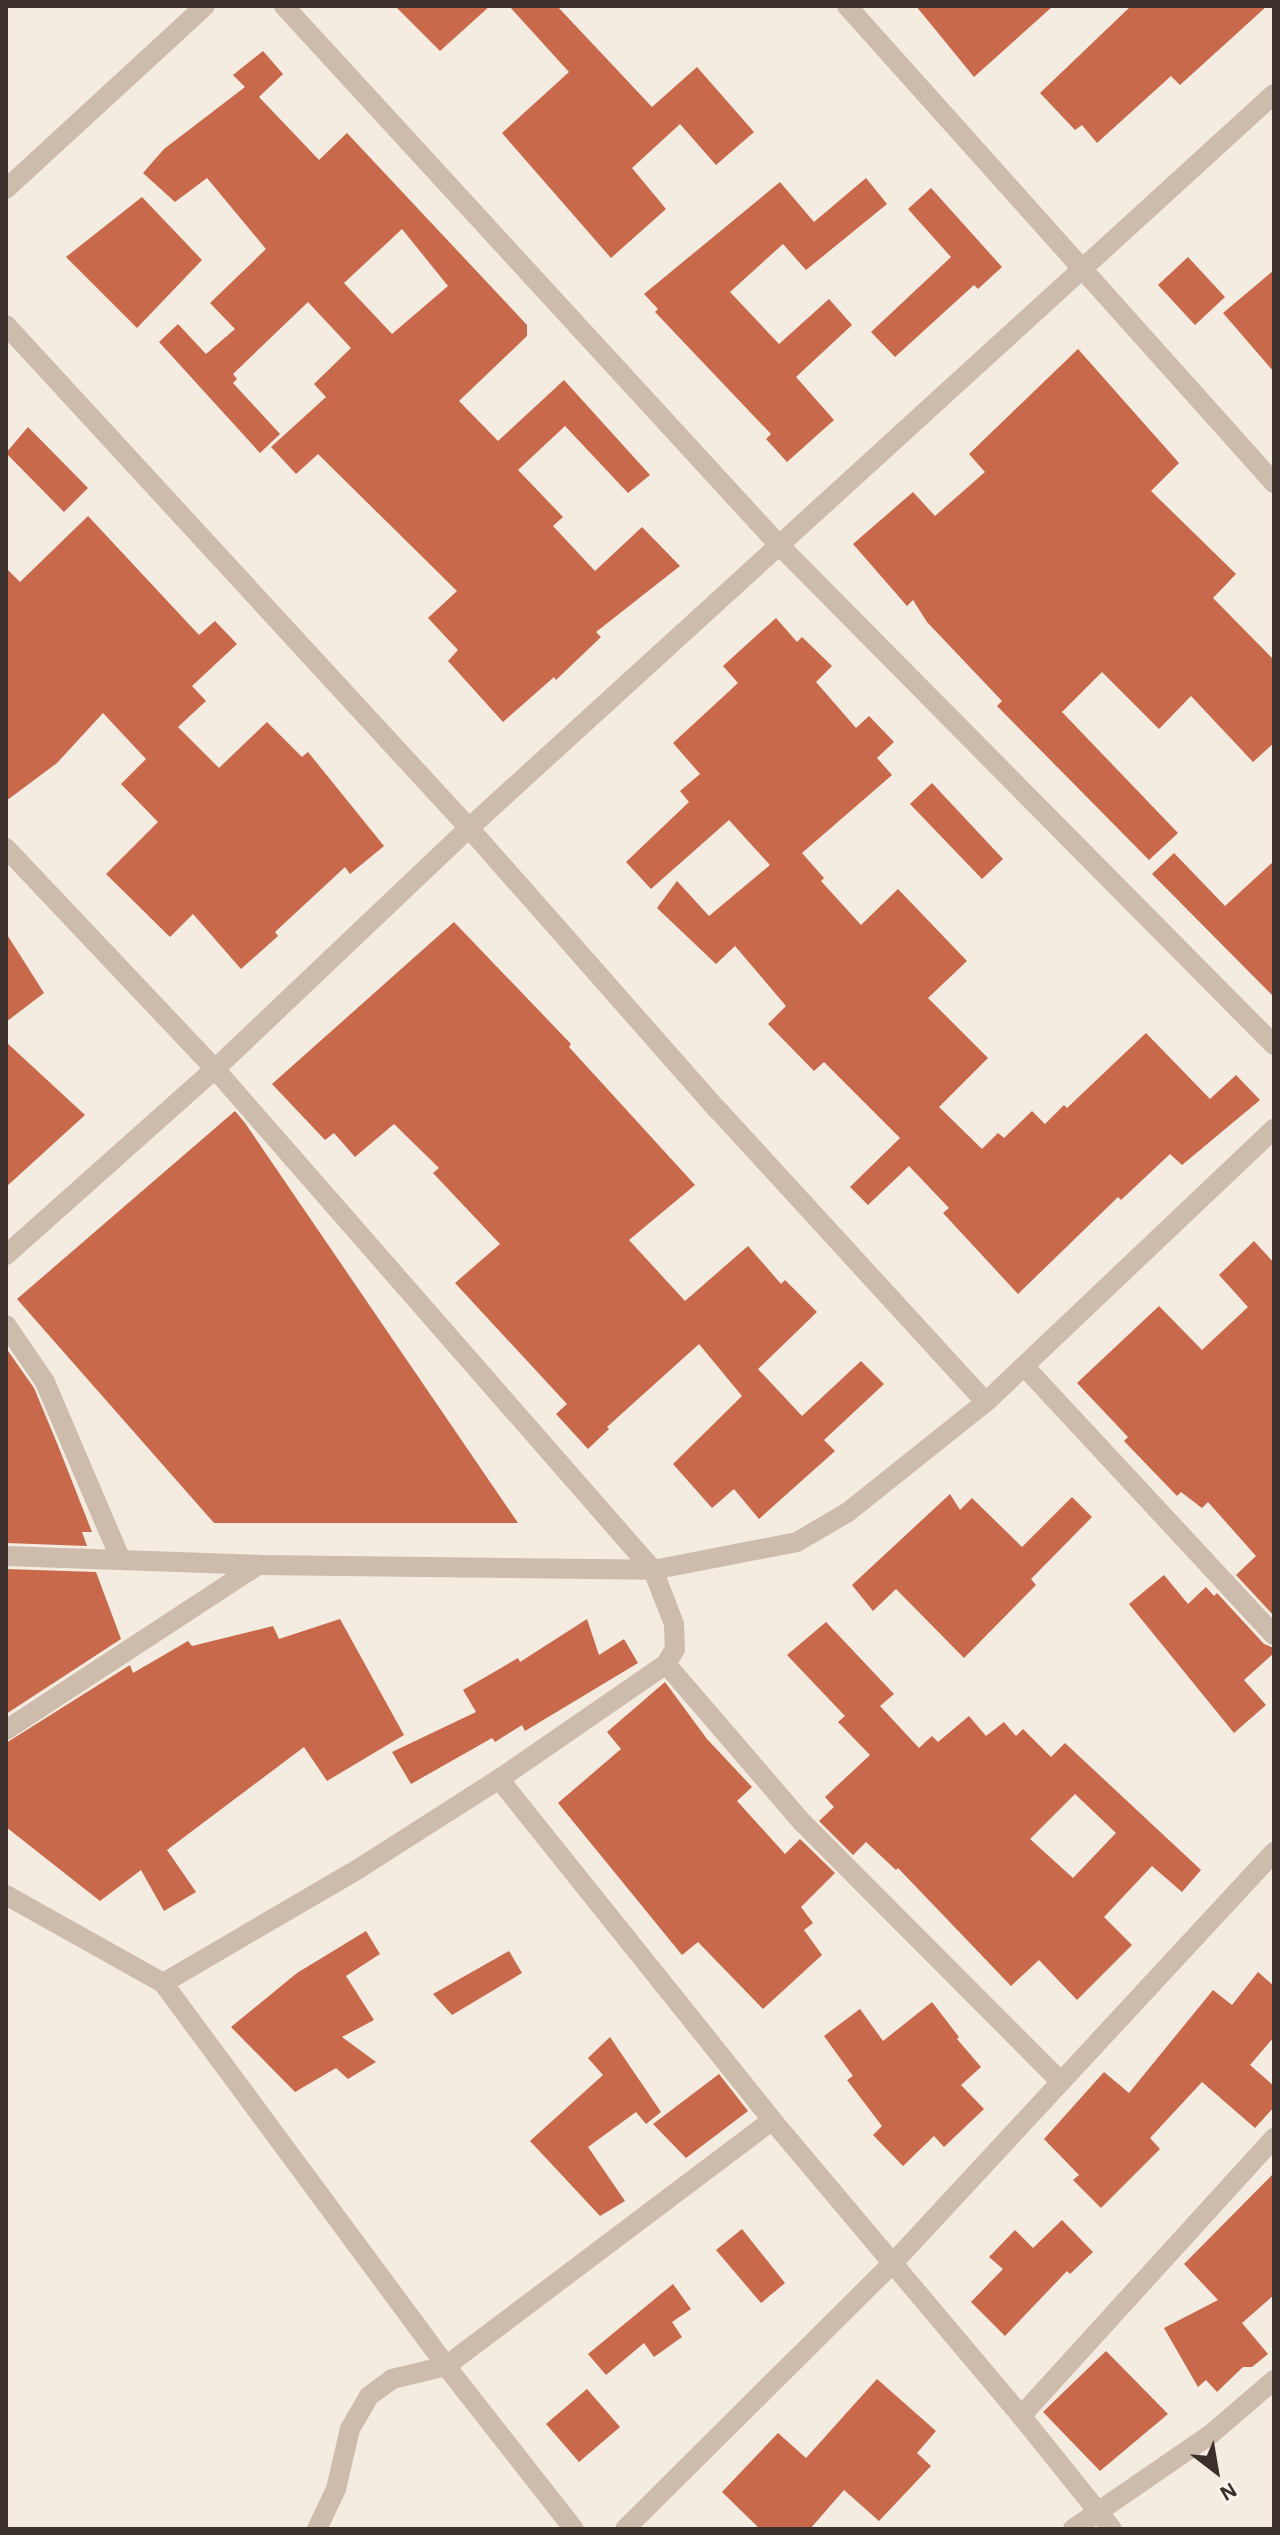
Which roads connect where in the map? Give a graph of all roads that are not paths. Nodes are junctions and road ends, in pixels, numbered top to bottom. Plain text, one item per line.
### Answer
1 (205, 6) edge
2 (284, 6) edge
3 (847, 6) edge
4 (1274, 94) edge
5 (6, 189) edge
6 (1081, 266) junction
7 (6, 325) edge
8 (1274, 483) edge
9 (778, 544) junction
10 (469, 828) junction
11 (6, 848) edge
12 (1274, 1045) edge
13 (215, 1069) junction
14 (1274, 1129) edge
15 (6, 1255) edge
16 (6, 1325) edge
17 (1024, 1366) junction
18 (986, 1402) junction
19 (6, 1556) edge
20 (120, 1558) junction
21 (258, 1565) junction
22 (653, 1570) junction
23 (1274, 1635) edge
24 (666, 1664) junction
25 (6, 1730) edge
26 (499, 1779) junction
27 (1274, 1852) edge
28 (6, 1895) edge
29 (163, 1983) junction
30 (1059, 2080) junction
31 (772, 2120) junction
32 (1274, 2138) edge
33 (894, 2262) junction
34 (446, 2366) junction
35 (1274, 2380) edge
36 (1021, 2416) junction
37 (1097, 2511) junction
38 (317, 2529) edge
39 (574, 2529) edge
40 (625, 2529) edge
41 (1073, 2529) edge
42 (1112, 2529) edge

1 - 5 street
2 - 9 street
3 - 6 street
4 - 6 street
6 - 8 street
6 - 9 street
7 - 10 street
9 - 10 street
9 - 12 street
10 - 13 street
10 - 18 street
11 - 13 street
13 - 15 street
13 - 22 street
14 - 17 street
16 - 20 street
17 - 18 street
17 - 23 street
18 - 22 street
19 - 20 street
20 - 21 street
21 - 22 street
21 - 25 street
22 - 24 street
24 - 26 street
24 - 30 street
26 - 29 street
26 - 31 street
27 - 30 street
28 - 29 street
29 - 34 street
30 - 33 street
31 - 33 street
31 - 34 street
32 - 36 street
33 - 36 street
33 - 40 street
34 - 38 street
34 - 39 street
35 - 37 street
36 - 37 street
37 - 41 street
37 - 42 street

